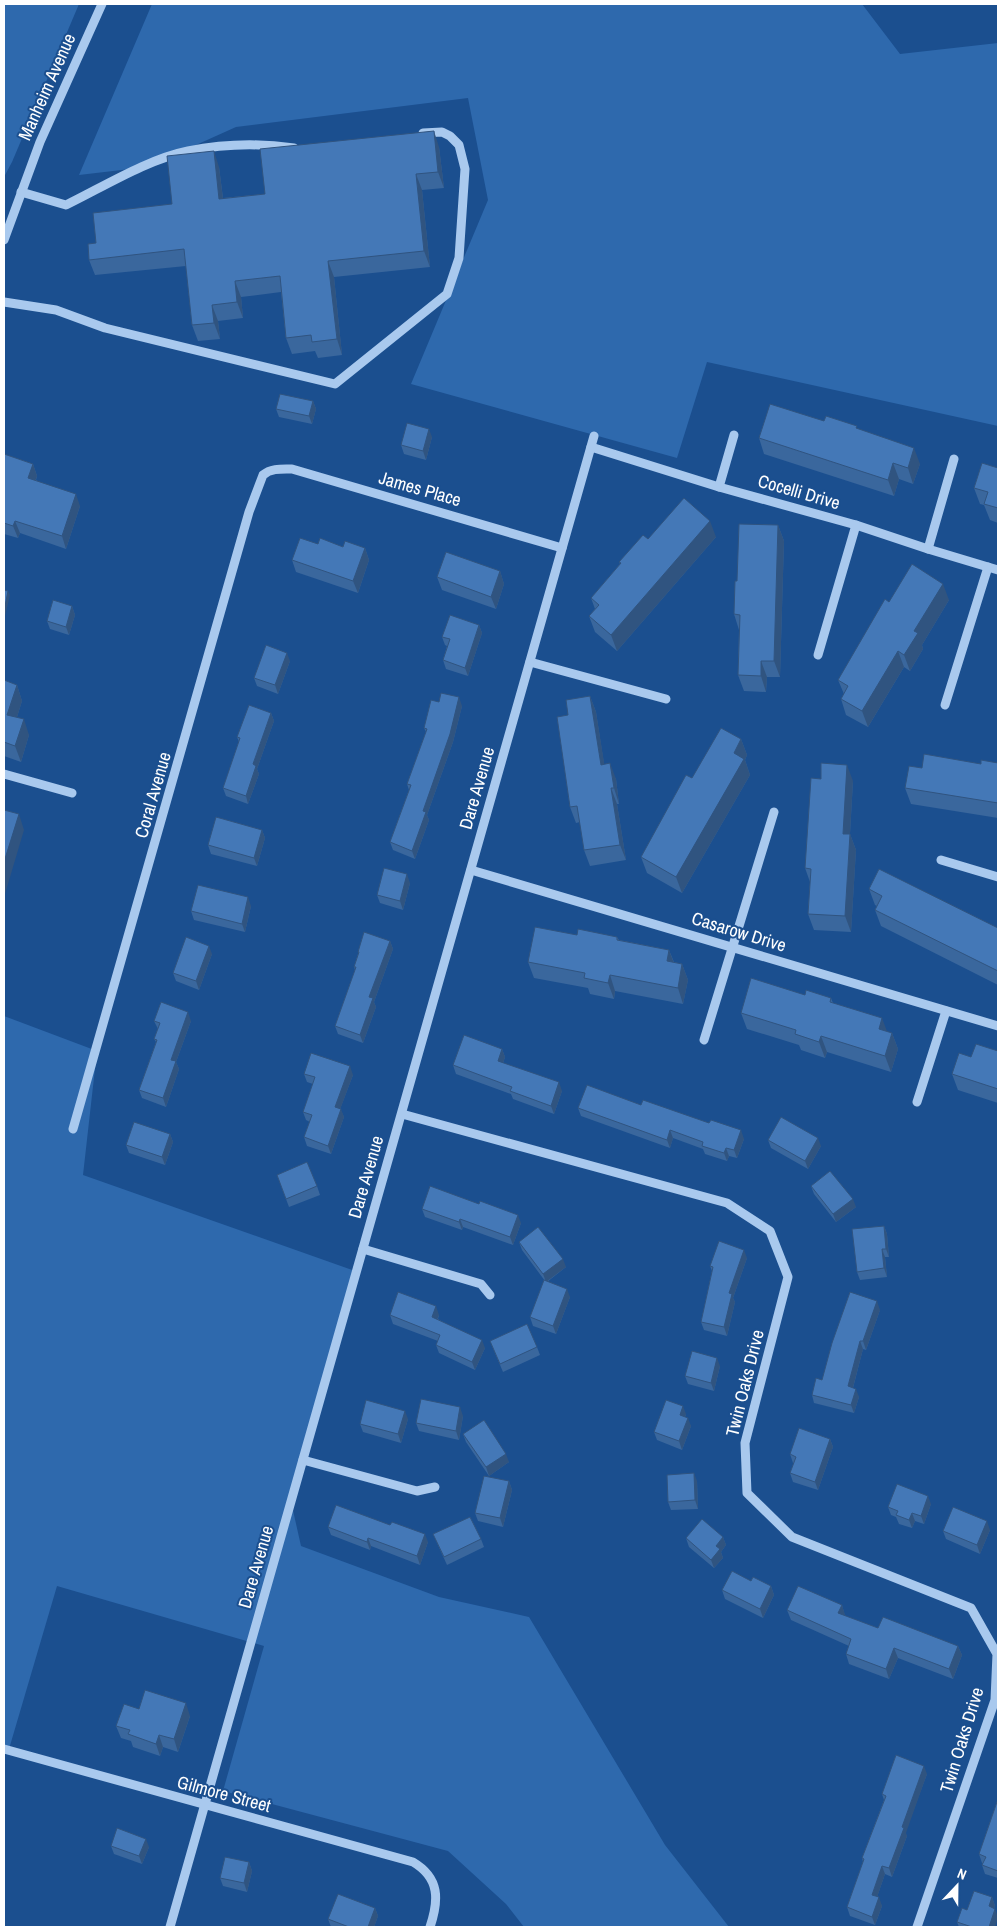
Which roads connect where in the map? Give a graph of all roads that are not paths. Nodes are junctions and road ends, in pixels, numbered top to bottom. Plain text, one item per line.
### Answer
1 (102, 4) edge
2 (416, 134) edge
3 (301, 149) edge
4 (21, 192) junction
5 (4, 240) edge
6 (4, 302) edge
7 (734, 435) dead end
8 (594, 436) dead end
9 (591, 447) junction
10 (954, 459) dead end
11 (267, 472) joint
12 (719, 487) junction
13 (856, 525) junction
14 (562, 548) junction
15 (928, 549) junction
16 (988, 567) junction
17 (998, 570) edge
18 (818, 655) dead end
19 (530, 662) junction
20 (666, 699) dead end
21 (945, 706) dead end
22 (4, 774) edge
23 (72, 793) dead end
24 (774, 812) dead end
25 (941, 860) dead end
26 (471, 870) junction
27 (998, 877) edge
28 (733, 947) junction
29 (946, 1011) junction
30 (998, 1026) edge
31 (704, 1040) dead end
32 (917, 1102) dead end
33 (402, 1114) junction
34 (73, 1129) dead end
35 (363, 1248) junction
36 (490, 1295) dead end
37 (303, 1460) junction
38 (435, 1487) dead end
39 (4, 1749) edge
40 (205, 1805) junction
41 (170, 1927) edge
42 (430, 1927) edge
43 (917, 1927) edge

1 - 4 street, Manheim Avenue
2 - 6 street
3 - 4 street
4 - 5 street, Manheim Avenue
7 - 12 street
8 - 9 street, Dare Avenue
9 - 12 street, Cocelli Drive
9 - 14 street, Dare Avenue
10 - 15 street
11 - 14 street, James Place
11 - 34 street, Coral Avenue
12 - 13 street, Cocelli Drive
13 - 15 street, Cocelli Drive
13 - 18 street
14 - 19 street, Dare Avenue
15 - 16 street, Cocelli Drive
16 - 17 street, Cocelli Drive
16 - 21 street
19 - 20 street
19 - 26 street, Dare Avenue
22 - 23 street
24 - 28 street
25 - 27 street
26 - 28 street, Casarow Drive
26 - 33 street, Dare Avenue
28 - 29 street, Casarow Drive
28 - 31 street
29 - 30 street, Casarow Drive
29 - 32 street
33 - 35 street, Dare Avenue
33 - 43 street, Twin Oaks Drive
35 - 36 street
35 - 37 street, Dare Avenue
37 - 38 street
37 - 40 street, Dare Avenue
39 - 40 street, Gilmore Street
40 - 41 street, Dare Avenue
40 - 42 street, Gilmore Street

